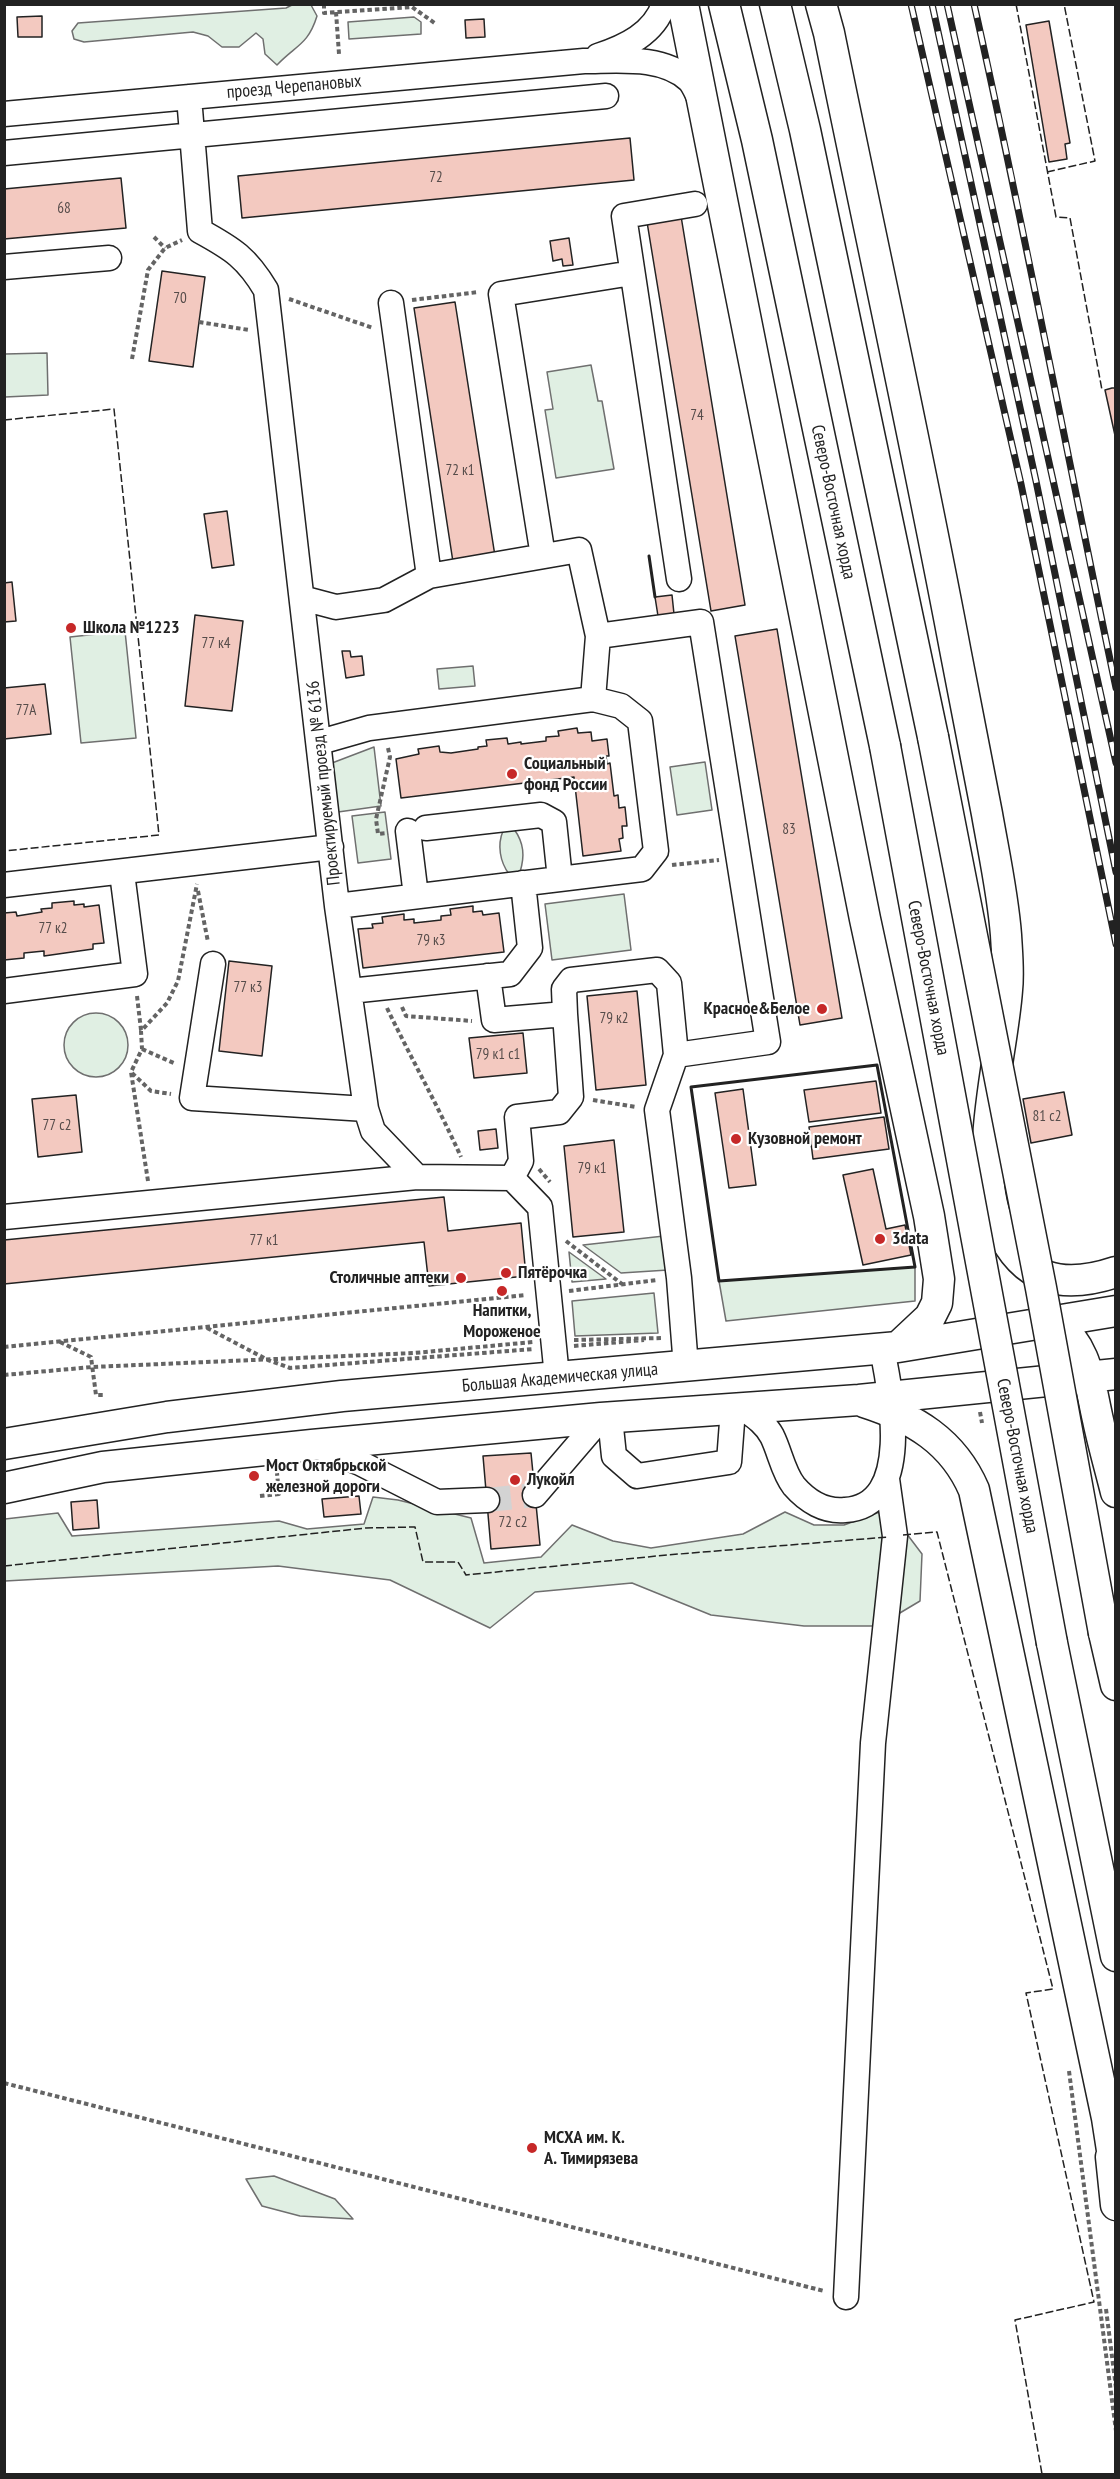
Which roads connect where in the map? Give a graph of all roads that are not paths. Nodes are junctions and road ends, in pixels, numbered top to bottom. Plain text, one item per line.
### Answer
1 (664, 4) edge
2 (683, 4) edge
3 (724, 4) edge
4 (775, 4) edge
5 (821, 4) edge
6 (584, 61) junction
7 (606, 96) dead end
8 (189, 97) junction
9 (703, 105) junction
10 (4, 114) edge
11 (192, 136) junction
12 (4, 153) edge
13 (695, 204) dead end
14 (109, 258) dead end
15 (4, 267) edge
16 (632, 273) junction
17 (391, 303) road end
18 (543, 556) junction
19 (429, 576) junction
20 (679, 579) dead end
21 (302, 598) junction
22 (597, 636) junction
23 (593, 699) junction
24 (320, 742) junction
25 (331, 846) junction
26 (122, 873) junction
27 (560, 879) junction
28 (523, 883) junction
29 (4, 885) edge
30 (416, 896) junction
31 (337, 906) junction
32 (213, 964) road end
33 (488, 976) junction
34 (4, 991) edge
35 (350, 991) junction
36 (565, 1014) junction
37 (676, 1054) junction
38 (366, 1108) junction
39 (516, 1169) junction
40 (417, 1177) junction
41 (4, 1218) edge
42 (1104, 1276) edge
43 (1116, 1311) edge
44 (1054, 1321) junction
45 (969, 1335) junction
46 (890, 1348) junction
47 (686, 1368) junction
48 (1103, 1375) edge
49 (557, 1377) junction
50 (892, 1404) junction
51 (738, 1409) junction
52 (605, 1418) junction
53 (4, 1444) edge
54 (312, 1444) junction
55 (887, 1479) junction
56 (4, 1488) edge
57 (1116, 1492) edge
58 (535, 1495) tunnel mouth
59 (486, 1500) tunnel mouth
60 (1116, 1685) edge
61 (1116, 1956) edge
62 (1107, 2118) junction
63 (1116, 2176) edge
64 (1116, 2205) edge
65 (846, 2297) road end

1 - 6 street, проезд Черепановых
2 - 9 main road
3 - 61 main road, Северо-Восточная хорда, bridge
4 - 60 main road, bridge
5 - 42 main road
6 - 8 street, проезд Черепановых
6 - 9 street, проезд Черепановых
7 - 11 street
8 - 10 street, проезд Черепановых
8 - 11 street
9 - 46 main road
11 - 12 street
11 - 21 street, Проектируемый проезд № 6136
13 - 16 street
14 - 15 street
16 - 18 street
16 - 20 street
17 - 19 street
18 - 19 street
18 - 22 street
19 - 21 street
21 - 24 street, Проектируемый проезд № 6136
22 - 23 street
22 - 37 street
23 - 24 street
23 - 27 street
24 - 25 street, Проектируемый проезд № 6136
25 - 26 street
25 - 31 street, Проектируемый проезд № 6136
26 - 29 street
26 - 34 street
27 - 28 street
27 - 30 street
28 - 30 street
28 - 33 street
30 - 31 street
31 - 35 street, Проектируемый проезд № 6136
32 - 38 street
33 - 35 street
33 - 36 street
35 - 38 street, Проектируемый проезд № 6136
36 - 37 street
36 - 39 street
37 - 47 street
38 - 40 street, Проектируемый проезд № 6136
39 - 40 street
39 - 49 street
40 - 41 street
42 - 45 street
43 - 44 main road, Большая Академическая улица
44 - 45 main road, Большая Академическая улица
44 - 48 main road
45 - 46 main road, Большая Академическая улица
46 - 47 main road, Большая Академическая улица
46 - 50 street
47 - 49 main road, Большая Академическая улица
48 - 50 main road
48 - 57 main road
49 - 53 main road, Большая Академическая улица
50 - 51 main road
50 - 55 street
50 - 62 main road
51 - 52 main road
51 - 52 street
51 - 55 street
52 - 54 main road
52 - 58 street
54 - 56 main road
54 - 59 street
55 - 65 street
62 - 63 main road
62 - 64 main road

